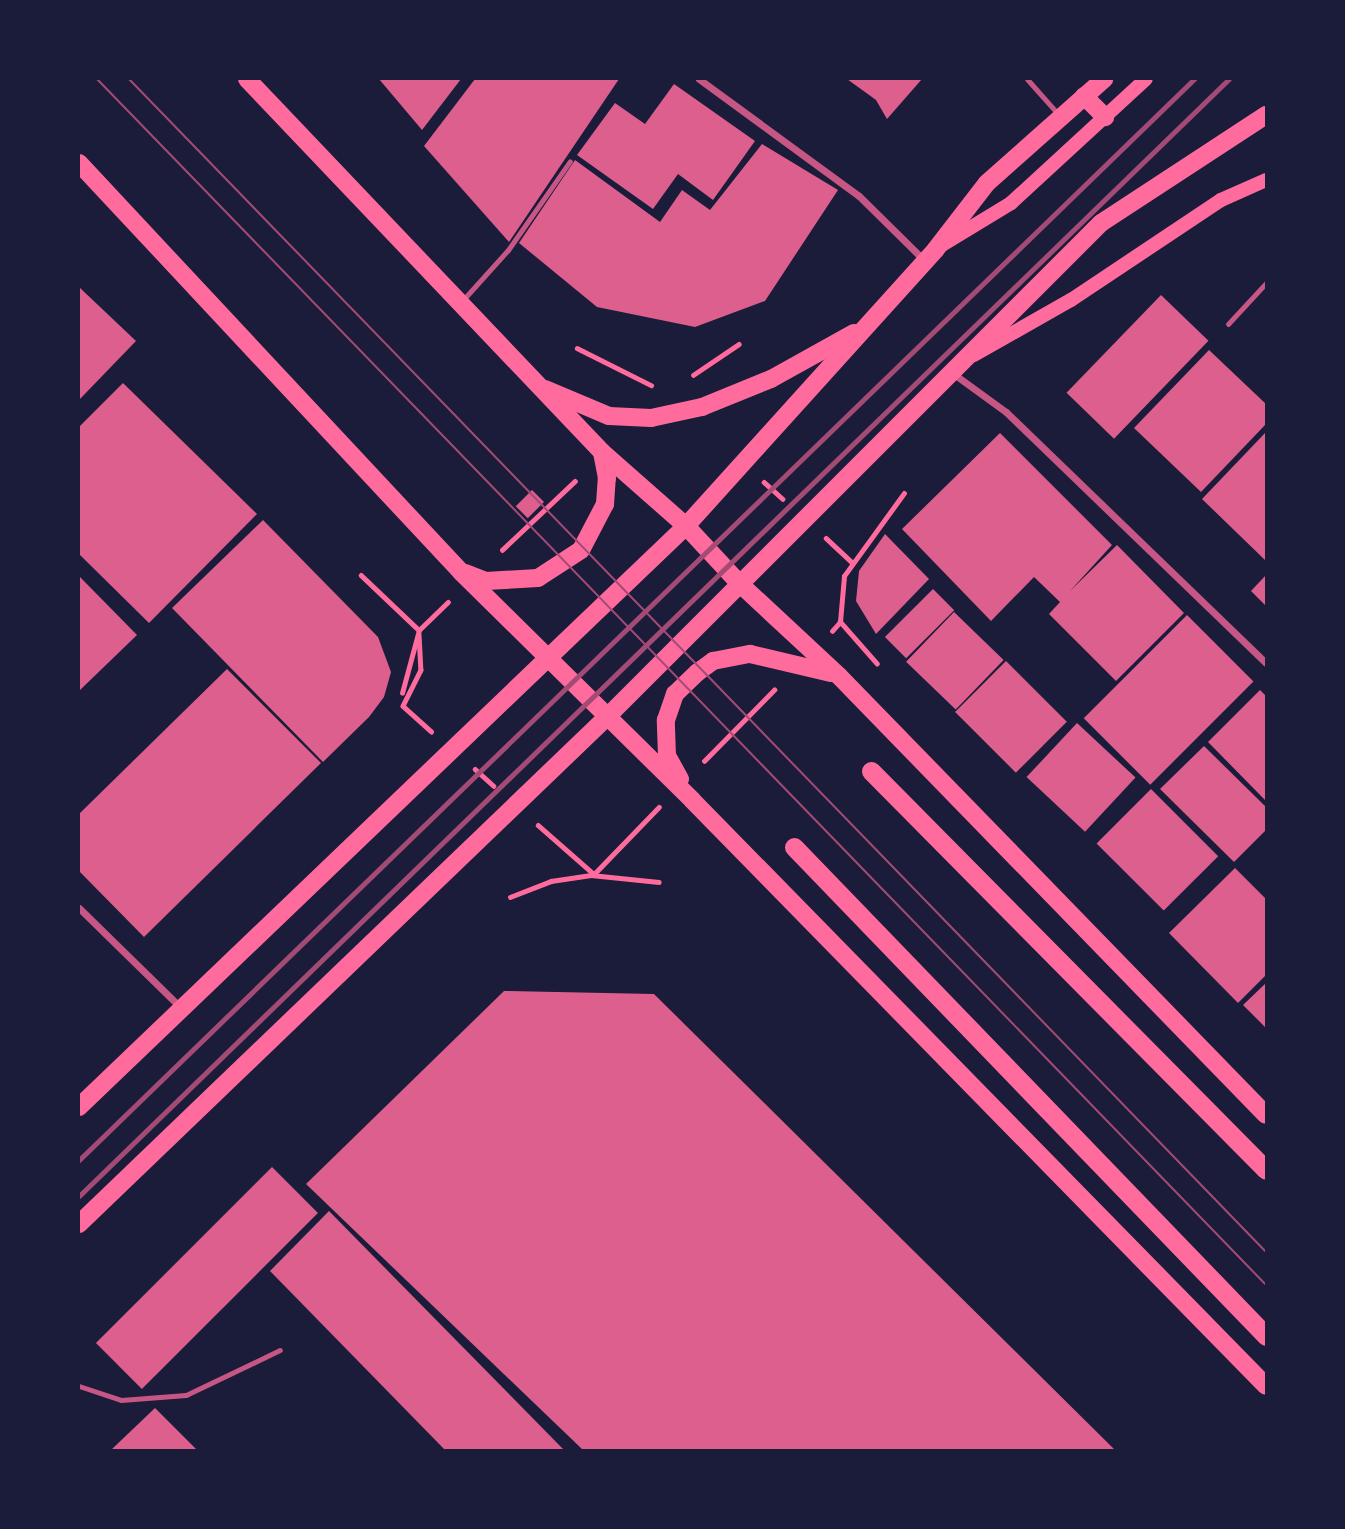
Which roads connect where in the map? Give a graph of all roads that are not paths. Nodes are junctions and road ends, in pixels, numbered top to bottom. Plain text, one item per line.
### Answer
1 (247, 79) edge
2 (699, 79) edge
3 (1027, 79) edge
4 (1104, 79) edge
5 (1146, 79) edge
6 (1084, 96) junction
7 (1266, 115) edge
8 (1061, 117) junction
9 (1105, 117) junction
10 (570, 161) dead end
11 (79, 163) edge
12 (1266, 180) edge
13 (930, 255) junction
14 (1266, 283) edge
15 (460, 303) junction
16 (1228, 324) dead end
17 (866, 326) junction
18 (956, 367) junction
19 (541, 388) junction
20 (603, 452) junction
21 (686, 526) junction
22 (461, 572) junction
23 (739, 583) junction
24 (550, 660) junction
25 (1266, 663) edge
26 (839, 676) junction
27 (608, 716) junction
28 (872, 771) dead end
29 (692, 800) junction
30 (794, 847) dead end
31 (79, 908) edge
32 (181, 1009) junction
33 (79, 1107) edge
34 (1266, 1115) edge
35 (1266, 1170) edge
36 (79, 1224) edge
37 (1266, 1336) edge
38 (279, 1350) dead end
39 (79, 1386) edge
40 (1266, 1386) edge

1 - 15 main road
2 - 13 street
3 - 8 lane
4 - 6 main road
5 - 9 main road
6 - 8 main road
6 - 9 main road
7 - 18 main road
8 - 13 main road
9 - 13 main road
10 - 15 lane
11 - 22 main road
12 - 18 main road
13 - 17 main road
14 - 16 lane
15 - 19 main road
17 - 19 main road
17 - 21 main road
18 - 23 main road
18 - 25 street
19 - 20 main road
20 - 21 main road
20 - 22 main road
21 - 23 main road
21 - 24 main road
22 - 24 main road
23 - 26 main road
23 - 27 main road
24 - 27 main road
24 - 32 main road
26 - 29 main road
26 - 34 main road
27 - 29 main road
27 - 36 main road
28 - 35 highway
29 - 40 main road
30 - 37 highway
31 - 32 street
32 - 33 main road
38 - 39 lane

